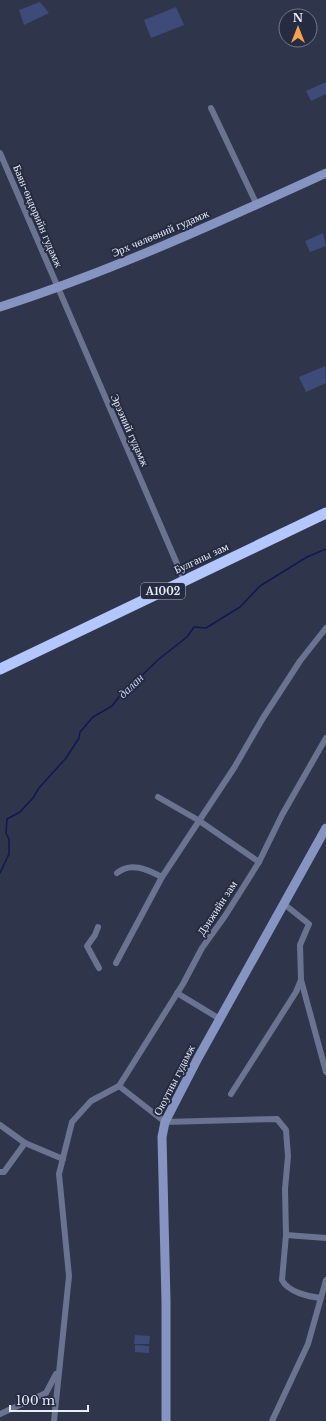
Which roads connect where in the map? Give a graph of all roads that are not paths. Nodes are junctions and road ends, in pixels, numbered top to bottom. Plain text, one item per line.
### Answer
1 (211, 108) dead end
2 (0, 153) edge
3 (326, 173) edge
4 (257, 205) junction
5 (57, 288) junction
6 (0, 307) edge
7 (326, 513) edge
8 (184, 580) junction
9 (326, 628) edge
10 (0, 669) edge
11 (326, 738) edge
12 (158, 797) dead end
13 (198, 820) junction
14 (326, 828) edge
15 (258, 862) junction
16 (117, 873) dead end
17 (162, 877) junction
18 (284, 904) junction
19 (98, 927) dead end
20 (116, 963) dead end
21 (99, 968) dead end
22 (301, 980) junction
23 (177, 993) junction
24 (220, 1019) junction
25 (326, 1072) edge
26 (119, 1086) junction
27 (231, 1094) dead end
28 (165, 1122) junction
29 (0, 1125) edge
30 (25, 1143) junction
31 (63, 1159) junction
32 (0, 1172) edge
33 (286, 1235) junction
34 (326, 1238) edge
35 (326, 1280) edge
36 (321, 1298) junction
37 (59, 1368) junction
38 (0, 1414) edge
39 (54, 1421) edge
40 (166, 1421) edge
41 (272, 1421) edge

1 - 4 street
2 - 5 street, Баян-өндорийн гудамж
3 - 4 street, Эрх чөлөөний гудамж
4 - 5 street, Эрх чөлөөний гудамж
5 - 6 street, Эрх чөлөөний гудамж
5 - 8 street, Эрээний гудамж
7 - 8 highway, Булганы зам / A1002
8 - 10 highway, Булганы зам / A1002
9 - 13 street
11 - 15 street, Дэнжийн зам
12 - 13 street
13 - 15 street
13 - 17 street
14 - 18 street, Оюутны гудамж
15 - 23 street, Дэнжийн зам
16 - 17 street
17 - 20 street
18 - 22 street
18 - 24 street, Оюутны гудамж
19 - 21 street
22 - 25 street
22 - 27 street
23 - 24 street
23 - 26 street, Дэнжийн зам
24 - 28 street, Оюутны гудамж
26 - 28 street
26 - 31 street
28 - 33 street
28 - 40 street, Оюутны гудамж
29 - 30 street
30 - 31 street
30 - 32 street
31 - 37 street
33 - 34 street
33 - 36 street
35 - 36 street
36 - 41 street
37 - 38 street
37 - 39 street

